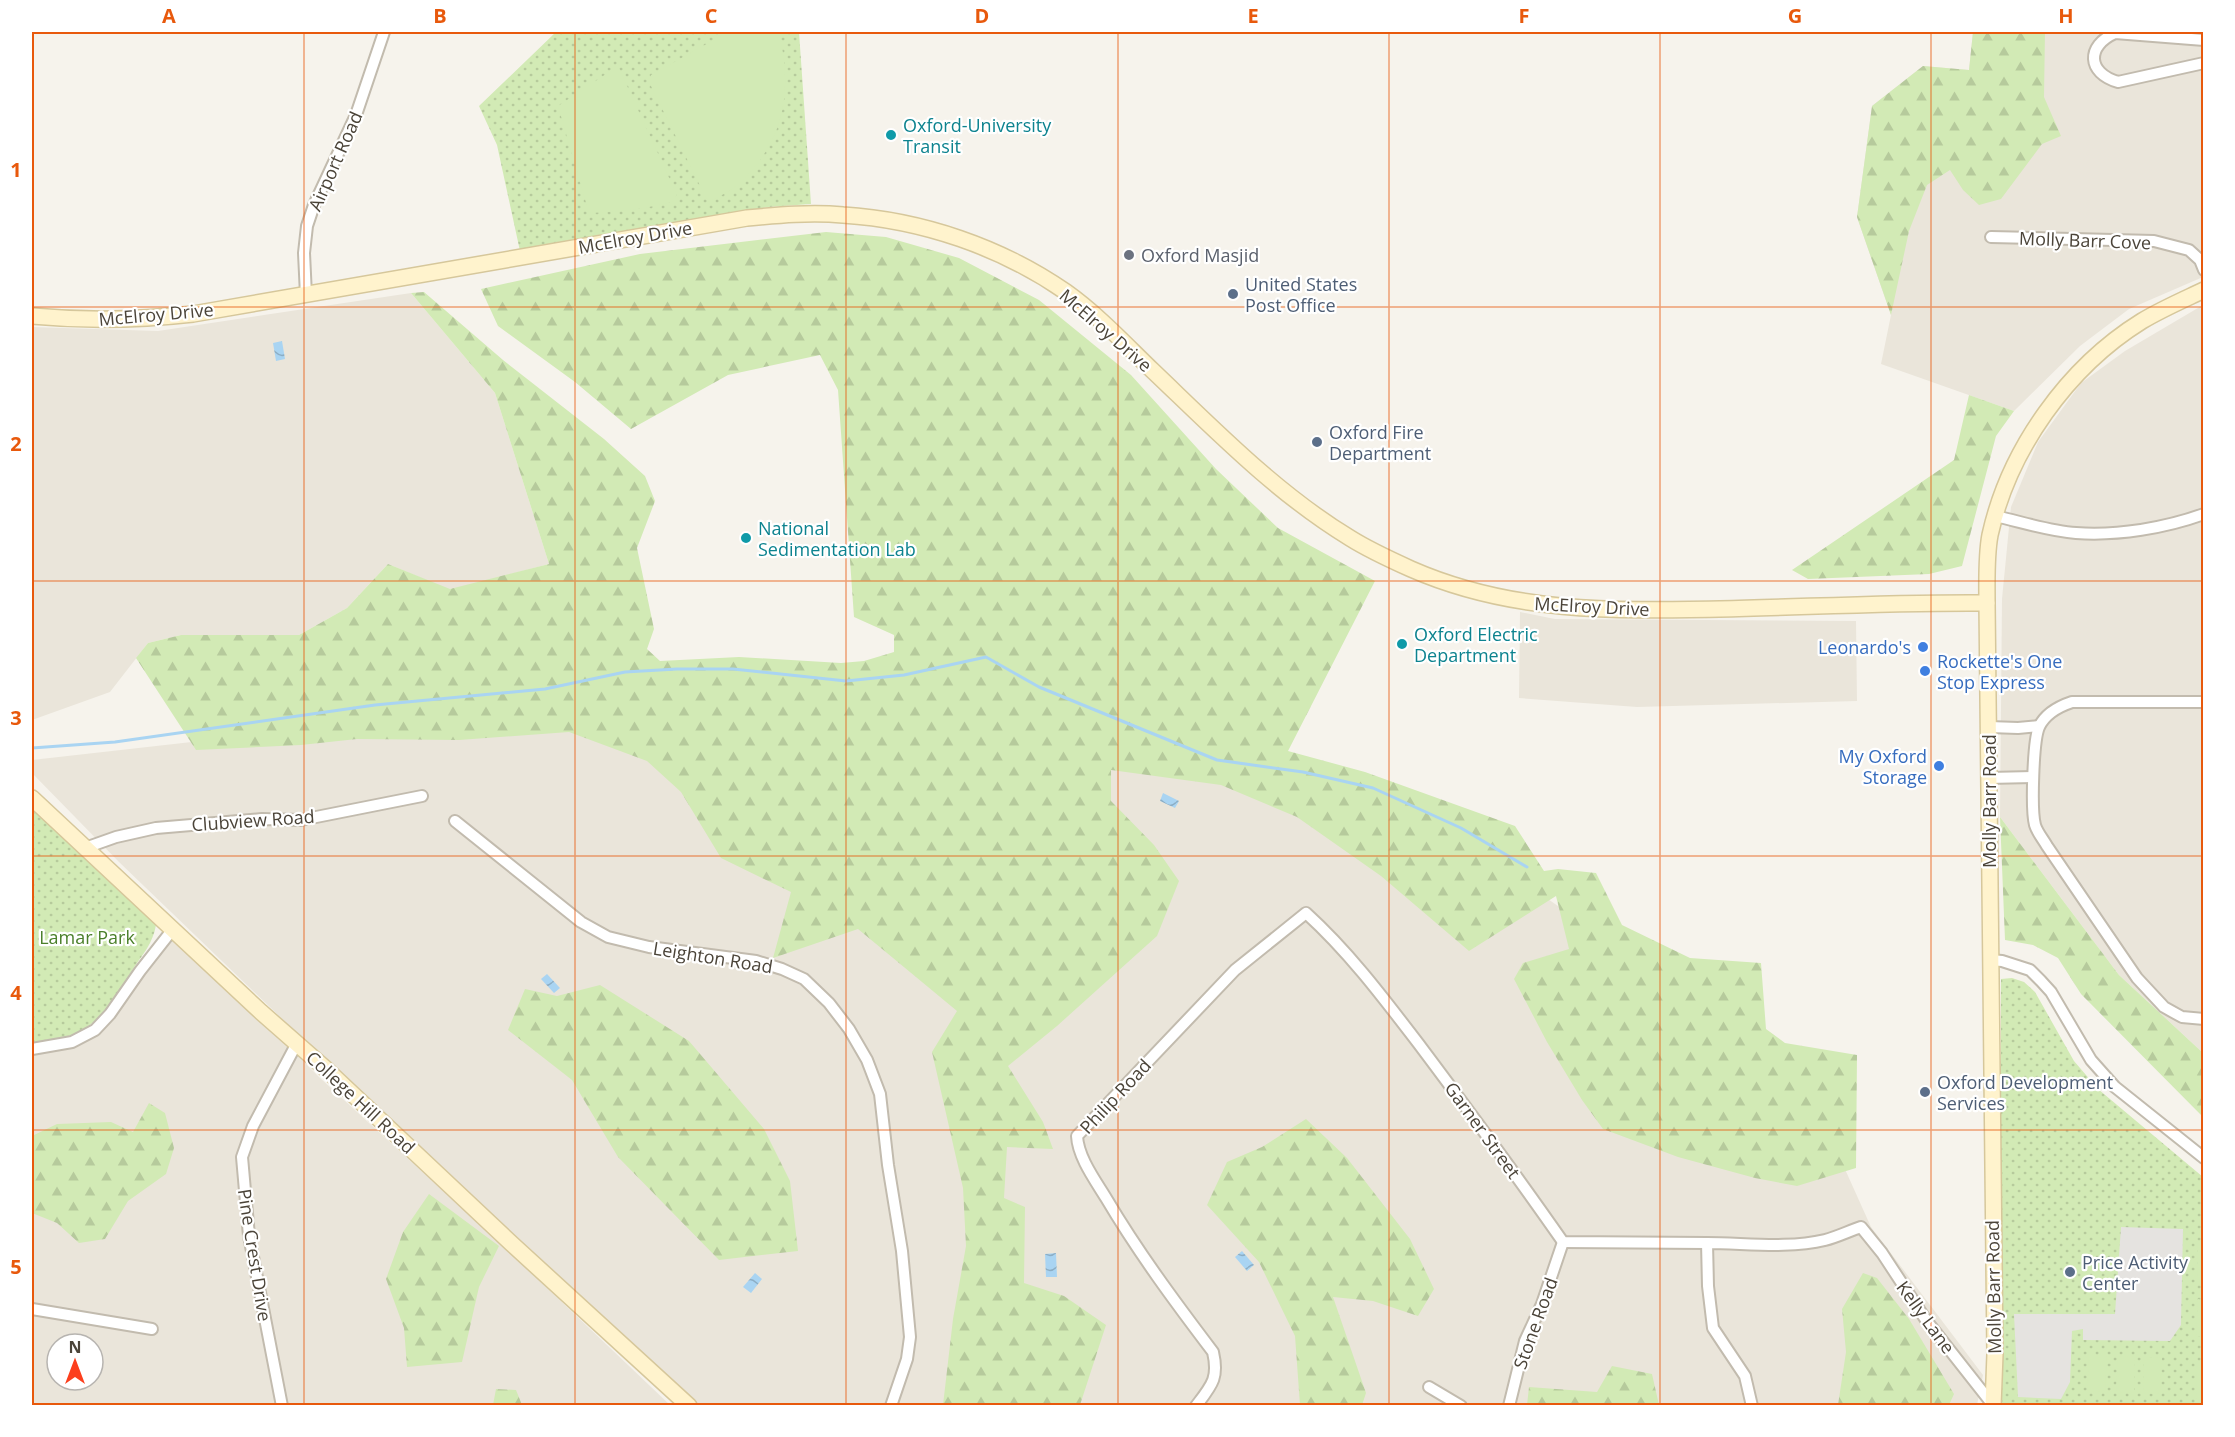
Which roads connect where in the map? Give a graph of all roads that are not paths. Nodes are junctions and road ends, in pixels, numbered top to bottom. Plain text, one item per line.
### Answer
1 (384, 32) edge
2 (2204, 40) edge
3 (2204, 63) edge
4 (1991, 237) dead end
5 (2204, 270) edge
6 (2204, 290) edge
7 (306, 295) junction
8 (32, 316) edge
9 (2204, 514) edge
10 (1995, 516) junction
11 (1987, 603) junction
12 (2204, 702) edge
13 (2039, 726) junction
14 (1989, 727) junction
15 (2033, 777) junction
16 (1988, 778) junction
17 (422, 796) dead end
18 (32, 798) edge
19 (455, 820) dead end
20 (85, 848) junction
21 (1306, 913) joint
22 (173, 929) junction
23 (1990, 960) junction
24 (2204, 1019) edge
25 (297, 1043) junction
26 (32, 1049) edge
27 (2204, 1158) edge
28 (1563, 1242) junction
29 (1707, 1243) junction
30 (32, 1309) edge
31 (152, 1329) dead end
32 (1429, 1387) dead end
33 (1993, 1405) edge
34 (282, 1406) edge
35 (689, 1406) edge
36 (891, 1406) edge
37 (1196, 1406) edge
38 (1461, 1406) edge
39 (1509, 1406) edge
40 (1752, 1406) edge

1 - 7 street, Airport Road
2 - 3 street
4 - 5 street, Molly Barr Cove
6 - 10 street, Molly Barr Road
7 - 8 street, McElroy Drive
7 - 11 street, McElroy Drive
9 - 10 street
10 - 11 street, Molly Barr Road
11 - 14 street, Molly Barr Road
12 - 13 street
13 - 14 street
13 - 15 street
14 - 16 street, Molly Barr Road
15 - 16 street
15 - 24 street
16 - 23 street, Molly Barr Road
17 - 20 street, Clubview Road
18 - 20 street, College Hill Road
19 - 36 street, Leighton Road
20 - 22 street, College Hill Road
21 - 28 street, Garner Street
21 - 37 street, Philip Road
22 - 25 street, College Hill Road
22 - 26 street
23 - 27 street
23 - 33 street, Molly Barr Road
25 - 34 street, Pine Crest Drive
25 - 35 street, College Hill Road
28 - 29 street
28 - 39 street, Stone Road
29 - 33 street, Kelly Lane
29 - 40 street
30 - 31 street
32 - 38 street

